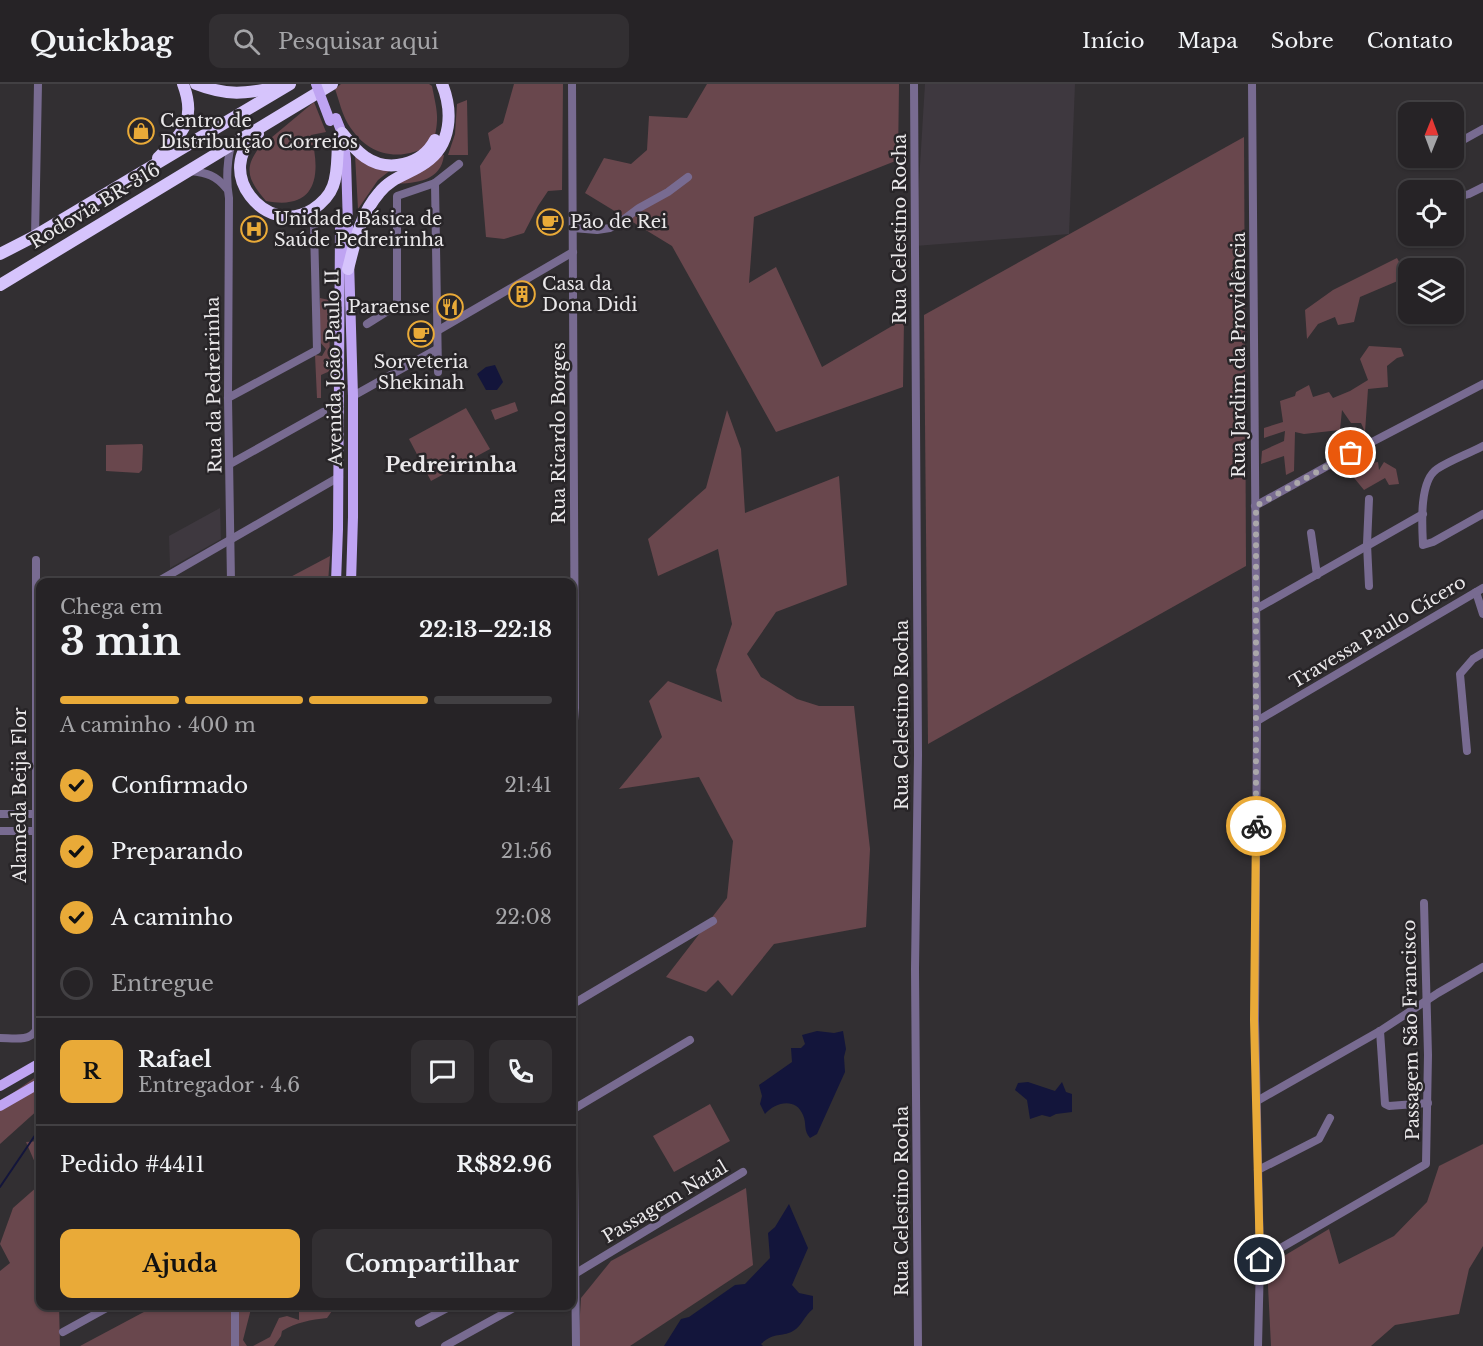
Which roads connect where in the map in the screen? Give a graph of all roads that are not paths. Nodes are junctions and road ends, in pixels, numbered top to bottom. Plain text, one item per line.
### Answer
1 (38, 84) edge
2 (183, 84) edge
3 (196, 84) edge
4 (316, 84) edge
5 (322, 84) edge
6 (332, 84) edge
7 (434, 84) edge
8 (442, 84) edge
9 (572, 84) edge
10 (914, 84) edge
11 (1252, 84) edge
12 (288, 85) edge
13 (289, 109) junction
14 (333, 119) junction
15 (1483, 129) edge
16 (340, 139) junction
17 (1464, 139) edge
18 (231, 145) junction
19 (459, 164) dead end
20 (152, 166) junction
21 (189, 171) junction
22 (688, 177) dead end
23 (435, 183) junction
24 (1483, 187) edge
25 (227, 189) junction
26 (1464, 195) edge
27 (314, 228) dead end
28 (573, 228) junction
29 (35, 236) junction
30 (573, 252) junction
31 (0, 254) edge
32 (348, 269) junction
33 (0, 285) edge
34 (367, 324) dead end
35 (437, 331) junction
36 (437, 349) junction
37 (438, 372) dead end
38 (1483, 384) edge
39 (353, 396) junction
40 (228, 398) junction
41 (323, 412) dead end
42 (1483, 446) edge
43 (230, 464) junction
44 (339, 477) junction
45 (1369, 499) dead end
46 (1256, 506) junction
47 (1483, 513) edge
48 (1423, 514) junction
49 (1311, 533) dead end
50 (230, 538) junction
51 (1367, 544) junction
52 (36, 560) dead end
53 (1317, 575) junction
54 (164, 578) edge
55 (231, 578) edge
56 (336, 578) edge
57 (351, 578) edge
58 (574, 578) edge
59 (1369, 586) dead end
60 (1479, 590) edge
61 (1256, 609) junction
62 (1483, 614) edge
63 (1483, 653) edge
64 (1257, 721) junction
65 (1467, 751) dead end
66 (0, 814) edge
67 (35, 814) junction
68 (0, 831) edge
69 (35, 831) junction
70 (1424, 903) dead end
71 (713, 921) dead end
72 (1483, 967) edge
73 (1428, 1000) junction
74 (576, 1002) edge
75 (1380, 1031) junction
76 (0, 1038) edge
77 (690, 1040) dead end
78 (36, 1065) edge
79 (36, 1085) edge
80 (0, 1086) edge
81 (1257, 1101) junction
82 (1428, 1103) junction
83 (3, 1105) edge
84 (576, 1108) edge
85 (1330, 1118) dead end
86 (1258, 1170) junction
87 (743, 1172) dead end
88 (1260, 1260) junction
89 (576, 1273) edge
90 (103, 1310) edge
91 (235, 1310) edge
92 (444, 1310) edge
93 (510, 1310) edge
94 (574, 1310) edge
95 (419, 1323) dead end
96 (63, 1332) dead end
97 (235, 1346) edge
98 (445, 1346) edge
99 (576, 1346) edge
100 (918, 1346) edge
101 (1258, 1346) edge

1 - 29 street
2 - 20 highway
3 - 12 highway
4 - 14 main road, bridge
5 - 14 main road
6 - 13 highway, Rodovia BR-316
7 - 16 highway
8 - 32 highway
9 - 28 street, Rua Ricardo Borges
10 - 100 street, Rua Celestino Rocha
11 - 46 street, Rua Jardim da Providência
12 - 20 highway, Rodovia BR-316
13 - 16 highway
13 - 18 highway, Rodovia BR-316
14 - 16 main road, Avenida João Paulo II
15 - 17 street
16 - 32 main road, Avenida João Paulo II
16 - 44 main road, Avenida João Paulo II
18 - 21 highway, Rodovia BR-316
18 - 25 street, Rua da Pedreirinha
19 - 23 street
20 - 29 highway, Rodovia BR-316
21 - 25 street
21 - 33 highway, Rodovia BR-316
22 - 28 street
23 - 34 street
23 - 35 street
24 - 26 street
25 - 40 street, Rua da Pedreirinha
27 - 40 street
28 - 30 street, Rua Ricardo Borges
29 - 31 highway, Rodovia BR-316
30 - 35 street
30 - 58 street, Rua Ricardo Borges
32 - 39 main road, Avenida João Paulo II
35 - 36 street
36 - 37 street
36 - 39 street
38 - 46 street
39 - 57 main road, Avenida João Paulo II
40 - 43 street, Rua da Pedreirinha
41 - 43 street
42 - 48 street
43 - 50 street, Rua da Pedreirinha
44 - 50 street
44 - 56 main road, Avenida João Paulo II
45 - 51 street
46 - 61 street, Rua Jardim da Providência
47 - 48 street
48 - 51 street
49 - 53 street
50 - 54 street
50 - 55 street, Rua da Pedreirinha
51 - 53 street
51 - 59 street
52 - 67 street, Alameda Beija Flor
53 - 61 street
60 - 62 street
60 - 64 street, Travessa Paulo Cícero
61 - 64 street, Rua Jardim da Providência
63 - 65 street
64 - 81 street, Rua Jardim da Providência
66 - 67 street
67 - 69 street, Alameda Beija Flor
68 - 69 street
69 - 76 street, Alameda Beija Flor
70 - 73 street, Passagem São Francisco
71 - 74 street
72 - 73 street
73 - 75 street
73 - 82 street, Passagem São Francisco
75 - 81 street
75 - 82 street
77 - 84 street
78 - 80 main road
79 - 83 main road
81 - 86 street, Rua Jardim da Providência
82 - 88 street, Passagem São Francisco
85 - 86 street
86 - 88 street, Rua Jardim da Providência
87 - 89 street, Passagem Natal
88 - 101 street, Rua Jardim da Providência
90 - 96 street
91 - 97 street
92 - 95 street
93 - 98 street
94 - 99 street

